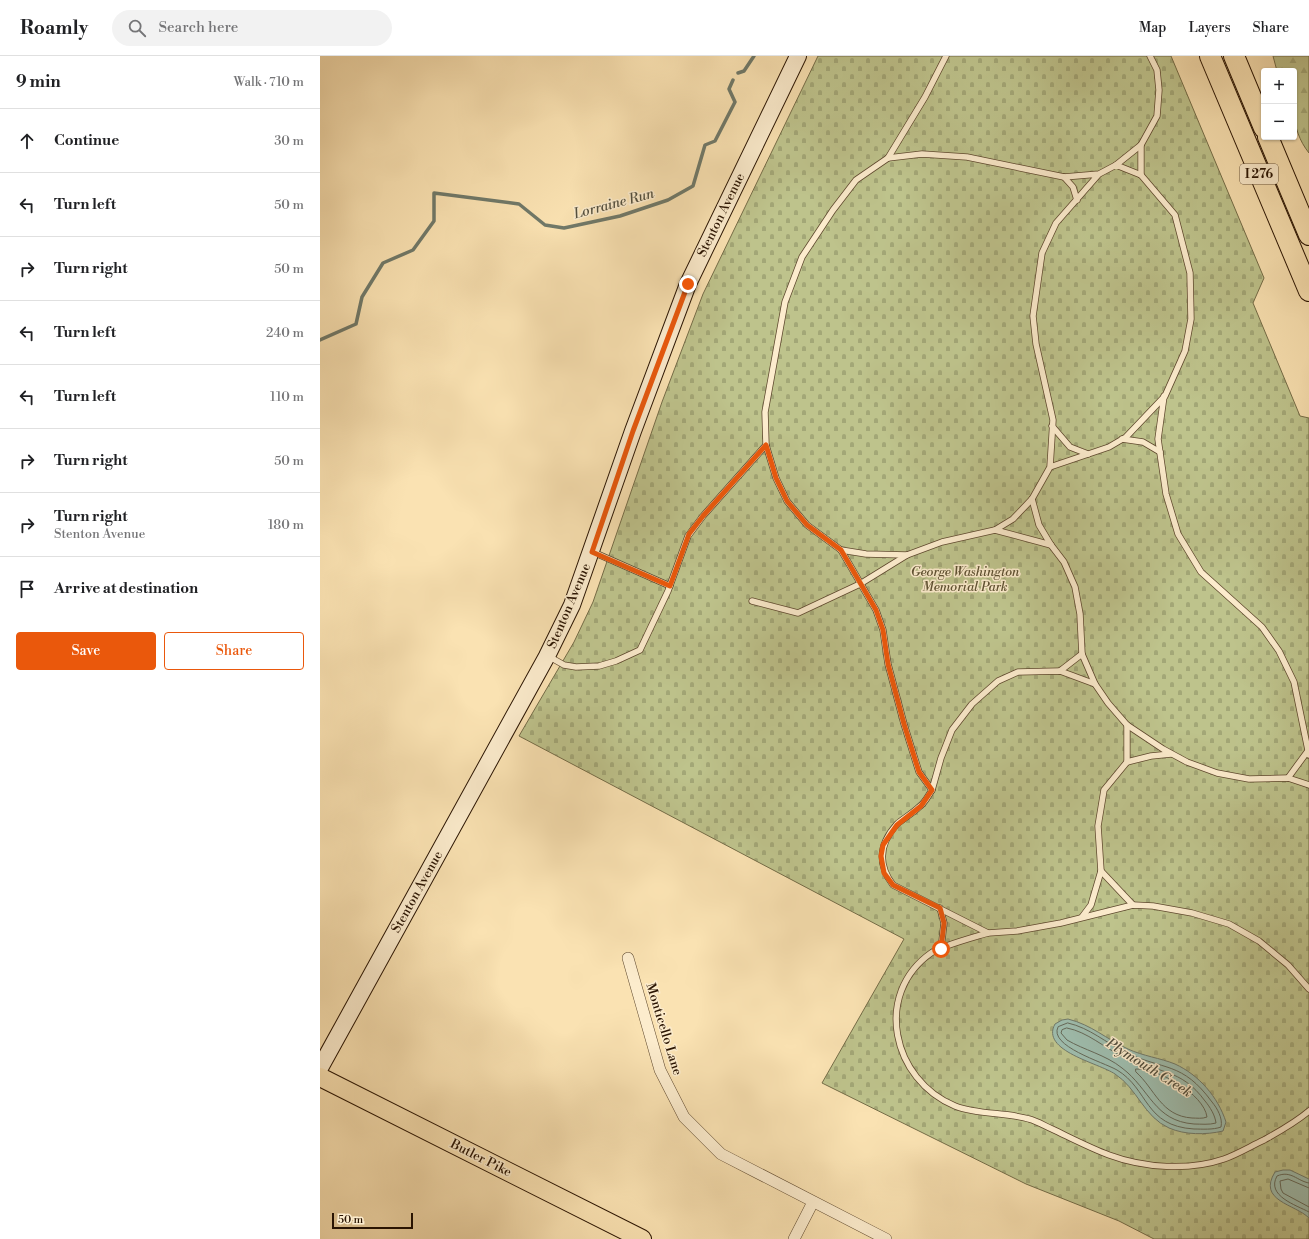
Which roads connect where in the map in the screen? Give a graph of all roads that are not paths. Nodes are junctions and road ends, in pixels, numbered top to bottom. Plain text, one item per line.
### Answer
1 (798, 56) edge
2 (946, 56) edge
3 (1150, 56) edge
4 (1210, 56) edge
5 (1234, 56) edge
6 (1261, 121) edge
7 (1269, 140) edge
8 (1141, 145) junction
9 (888, 158) junction
10 (1116, 165) junction
11 (1099, 174) junction
12 (1141, 175) junction
13 (1064, 177) junction
14 (1077, 200) junction
15 (1309, 235) edge
16 (1309, 291) edge
17 (1164, 396) junction
18 (1052, 426) junction
19 (1122, 439) junction
20 (766, 445) junction
21 (1160, 452) junction
22 (1088, 454) junction
23 (1050, 468) junction
24 (1032, 499) junction
25 (995, 530) junction
26 (1050, 544) junction
27 (841, 550) junction
28 (592, 552) junction
29 (907, 555) junction
30 (860, 584) junction
31 (670, 586) junction
32 (752, 601) dead end
33 (1082, 654) junction
34 (548, 656) junction
35 (1060, 671) junction
36 (1095, 684) junction
37 (1127, 725) junction
38 (1171, 754) junction
39 (1308, 754) edge
40 (1128, 762) junction
41 (1288, 778) junction
42 (1309, 784) edge
43 (932, 790) junction
44 (1102, 871) junction
45 (1133, 905) junction
46 (940, 908) junction
47 (1082, 917) junction
48 (988, 933) junction
49 (941, 949) junction
50 (628, 958) dead end
51 (1309, 990) edge
52 (320, 1068) edge
53 (320, 1077) edge
54 (1309, 1111) edge
55 (813, 1202) junction
56 (642, 1239) edge
57 (794, 1239) edge
58 (886, 1239) edge

1 - 28 main road, Stenton Avenue
2 - 9 lane
3 - 8 lane
4 - 16 highway, I 276
5 - 6 highway
7 - 15 highway, I 276
8 - 10 lane
8 - 12 lane
9 - 13 lane
9 - 20 lane
10 - 11 lane
10 - 12 lane
11 - 13 lane
11 - 14 lane
12 - 17 lane
13 - 14 lane
14 - 18 lane
17 - 19 lane
17 - 21 lane
18 - 22 lane
18 - 23 lane
19 - 21 lane
19 - 22 lane
20 - 27 lane
20 - 31 lane
21 - 39 lane
22 - 23 lane
23 - 24 lane
24 - 25 lane
24 - 26 lane
25 - 26 lane
25 - 29 lane
26 - 33 lane
27 - 29 lane
27 - 30 lane
28 - 31 lane
28 - 34 main road, Stenton Avenue
29 - 30 lane
30 - 32 lane
30 - 43 lane
31 - 34 lane
33 - 35 lane
33 - 36 lane
34 - 52 main road, Stenton Avenue
35 - 36 lane
35 - 43 lane
36 - 37 lane
37 - 38 lane
37 - 40 lane
38 - 40 lane
38 - 41 lane
39 - 41 lane
40 - 44 lane
41 - 42 lane
43 - 46 lane
44 - 45 lane
44 - 47 lane
45 - 47 lane
45 - 51 lane
46 - 48 lane
46 - 49 lane
47 - 48 lane
48 - 49 lane
49 - 54 lane
50 - 55 street, Monticello Lane
53 - 56 main road, Butler Pike
55 - 57 street
55 - 58 street, Monticello Lane

